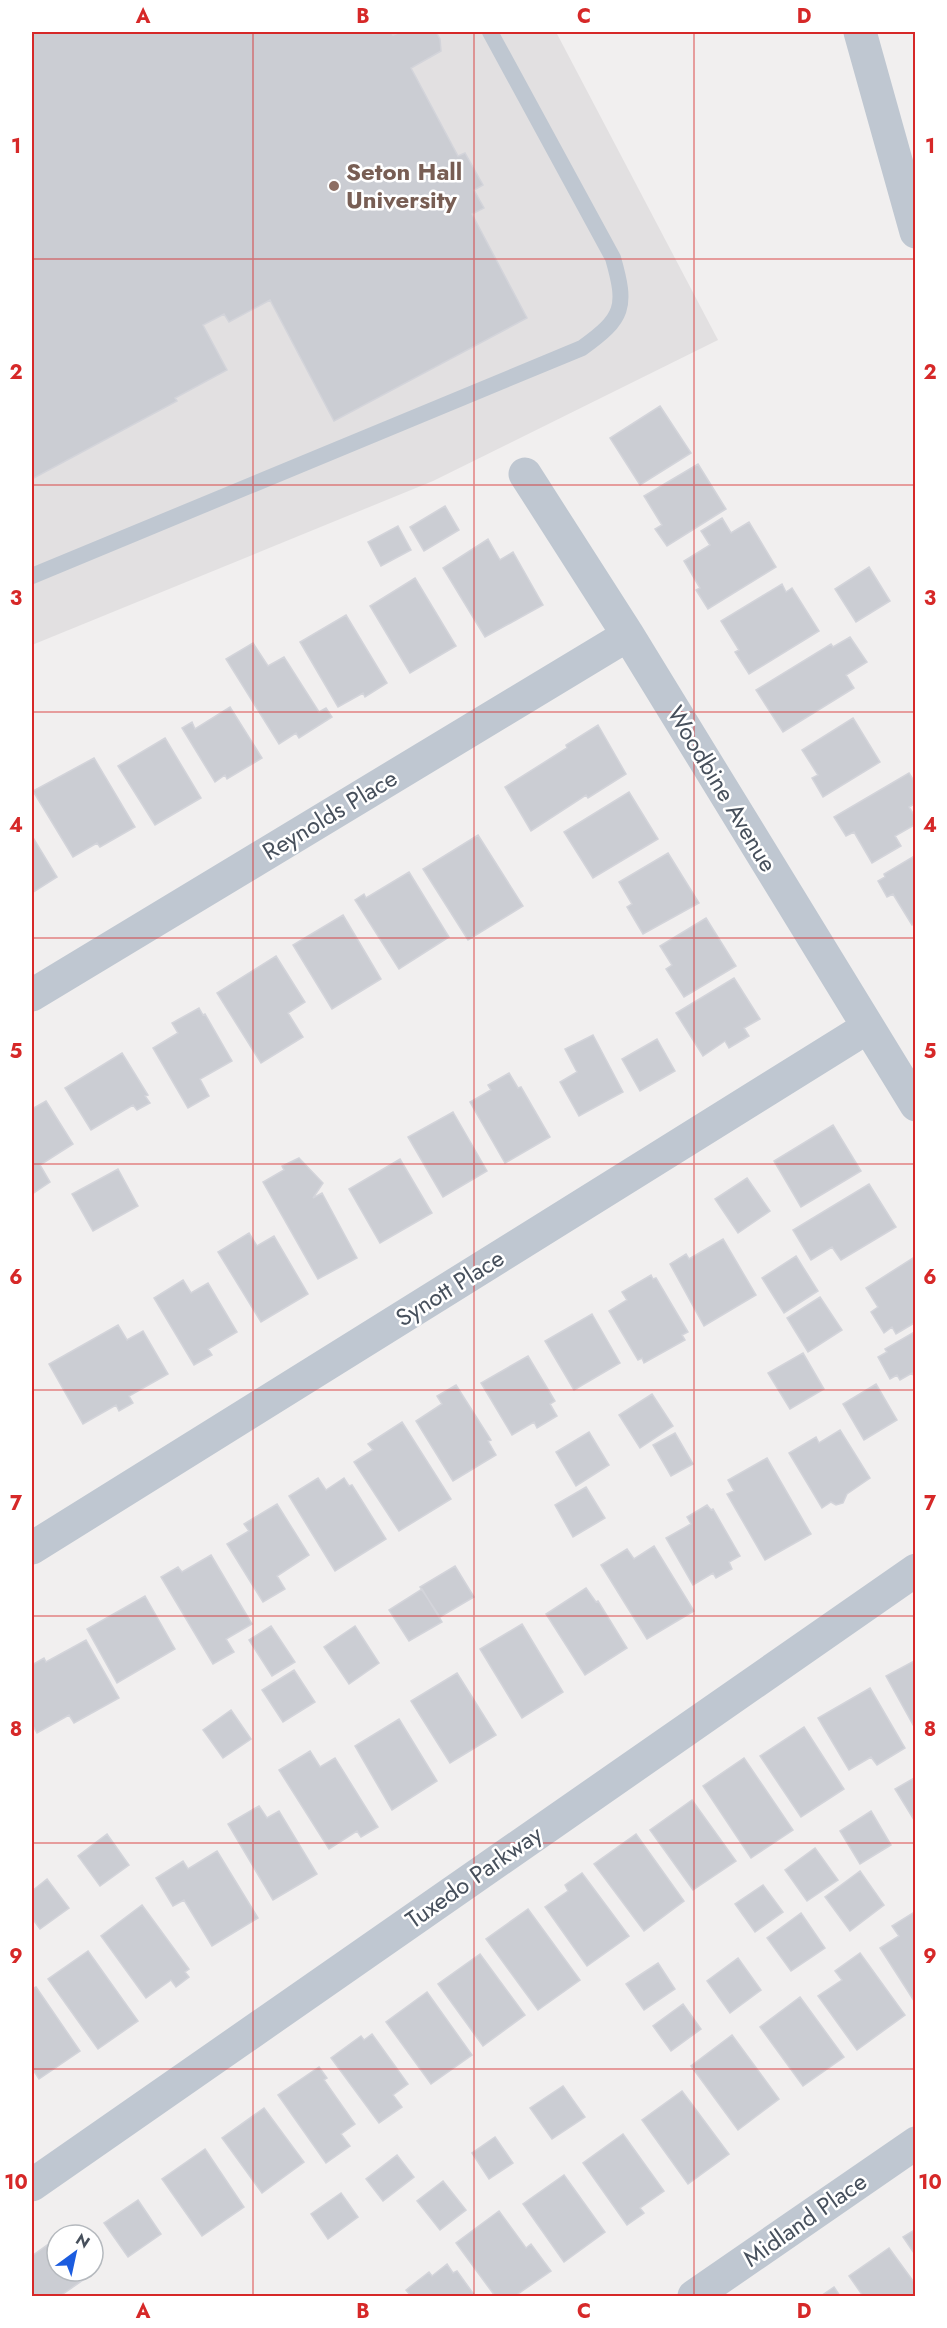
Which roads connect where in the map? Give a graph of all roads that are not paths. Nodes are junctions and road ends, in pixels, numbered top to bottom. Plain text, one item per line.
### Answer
1 (490, 32) edge
2 (860, 32) edge
3 (915, 232) edge
4 (525, 474) dead end
5 (32, 576) edge
6 (628, 634) junction
7 (32, 995) edge
8 (868, 1027) junction
9 (915, 1105) edge
10 (32, 1548) edge
11 (915, 1570) edge
12 (915, 2143) edge
13 (32, 2185) edge
14 (694, 2296) edge

1 - 5 lane
2 - 3 street
4 - 6 street, Woodbine Avenue
6 - 7 street, Reynolds Place
6 - 8 street, Woodbine Avenue
8 - 9 street, Woodbine Avenue
8 - 10 street, Synott Place
11 - 13 street, Tuxedo Parkway
12 - 14 street, Midland Place

